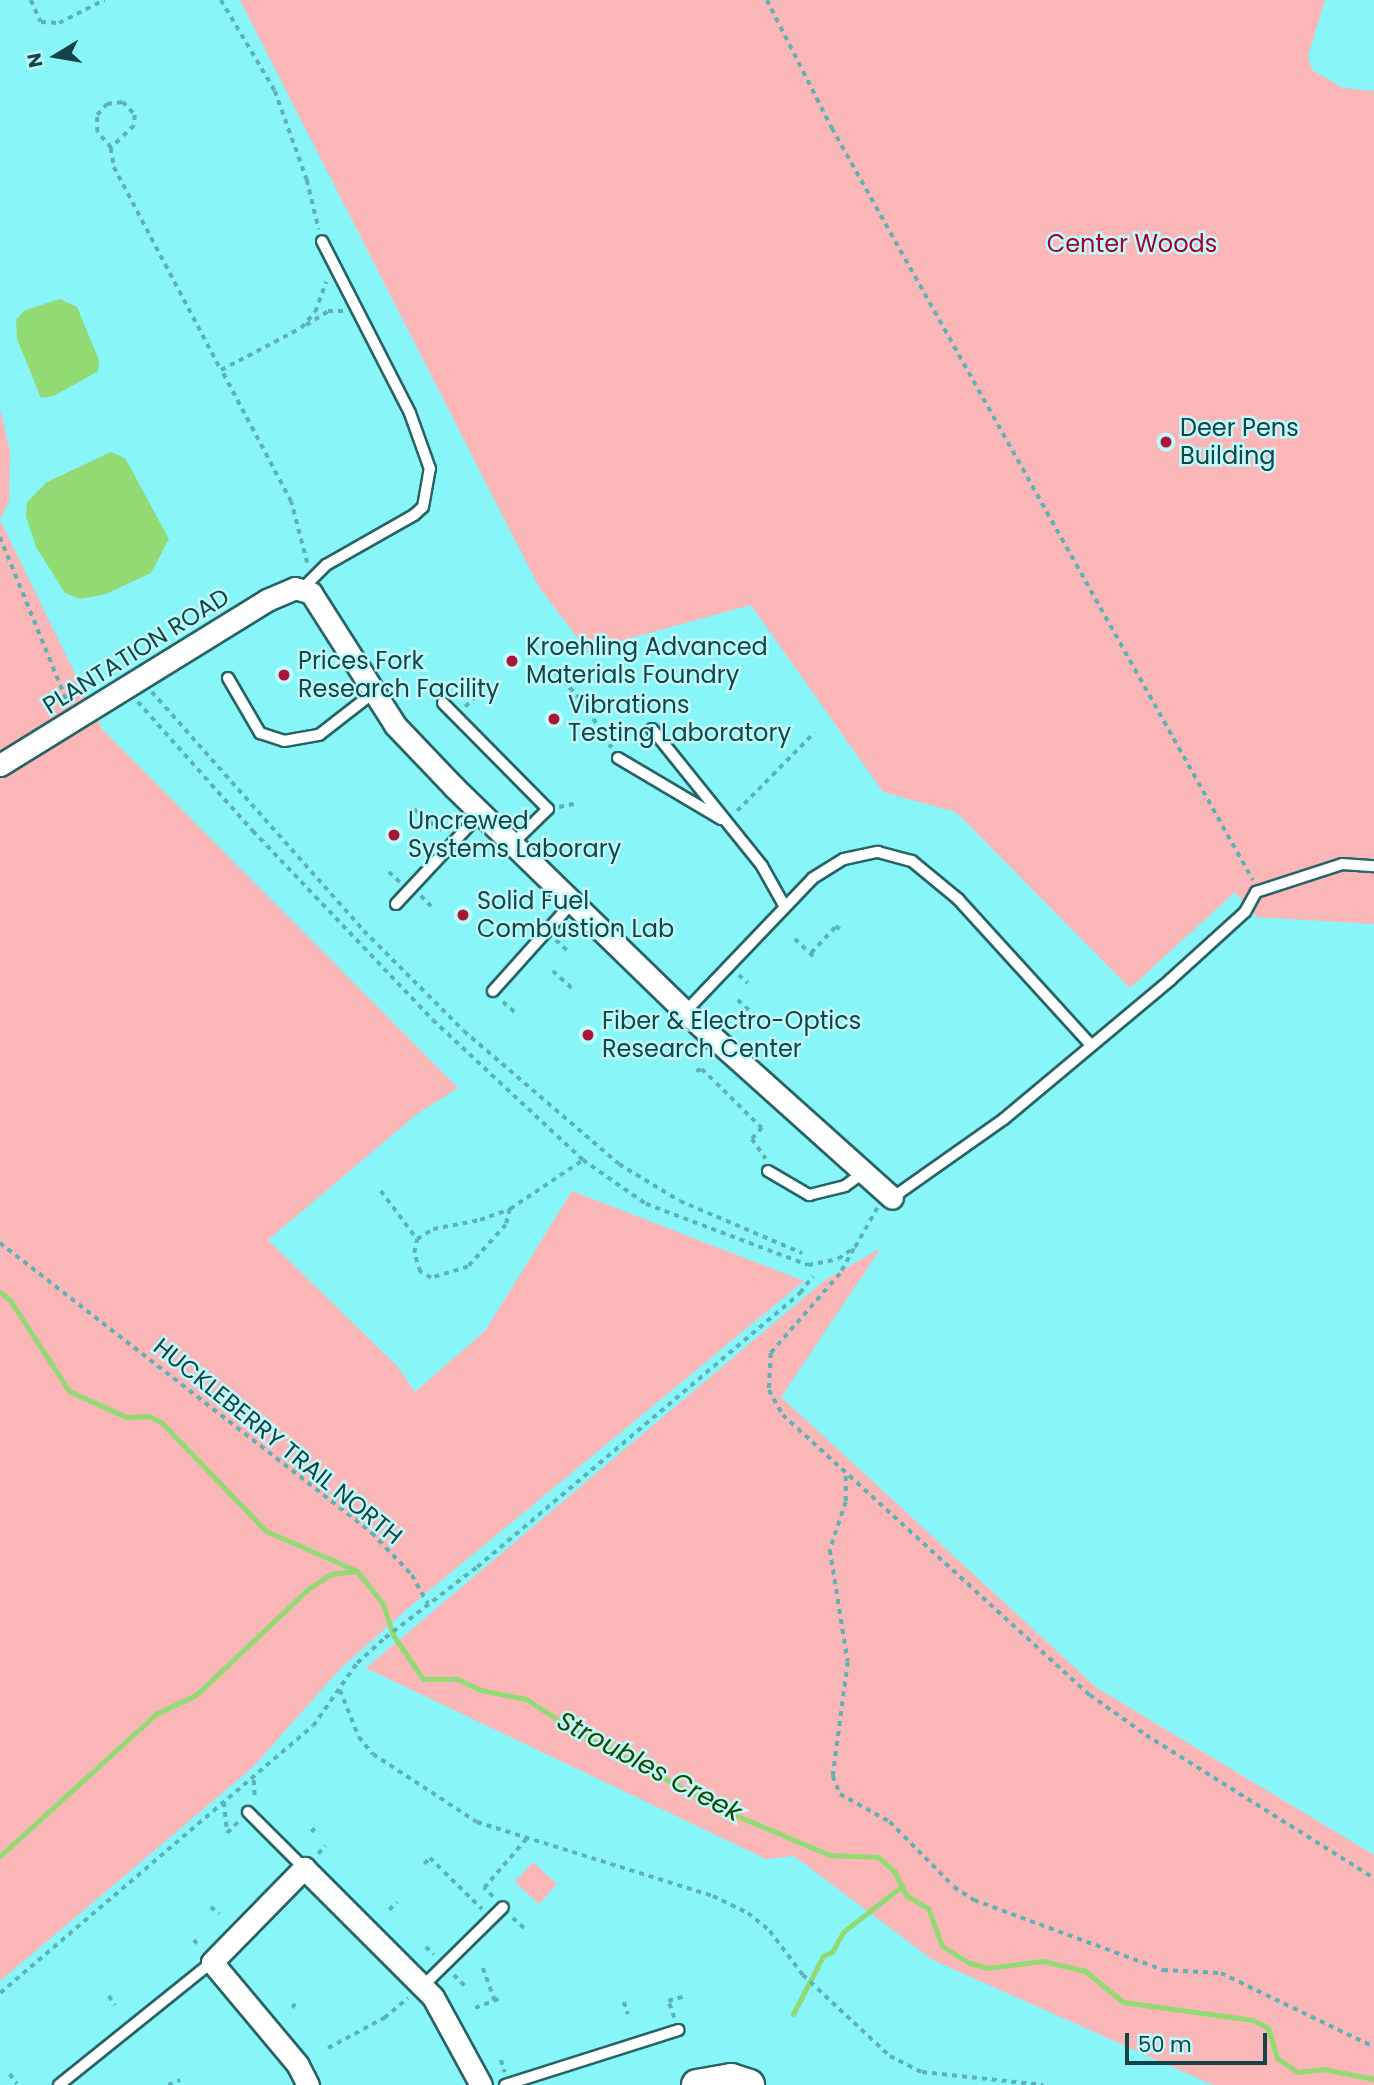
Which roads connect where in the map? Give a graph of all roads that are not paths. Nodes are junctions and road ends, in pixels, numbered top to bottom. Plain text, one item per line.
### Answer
1 (322, 241) road end
2 (302, 589) junction
3 (228, 678) dead end
4 (373, 693) junction
5 (443, 703) dead end
6 (652, 729) road end
7 (618, 758) road end
8 (0, 765) edge
9 (481, 813) junction
10 (726, 822) junction
11 (512, 844) junction
12 (1374, 866) edge
13 (572, 903) junction
14 (396, 904) dead end
15 (785, 907) junction
16 (493, 991) dead end
17 (685, 1012) junction
18 (1089, 1044) junction
19 (768, 1171) dead end
20 (864, 1172) junction
21 (892, 1198) joint
22 (252, 1807) road end
23 (304, 1868) junction
24 (503, 1907) dead end
25 (212, 1962) junction
26 (423, 1986) junction
27 (678, 2029) dead end
28 (59, 2085) edge
29 (308, 2085) edge
30 (481, 2085) edge
31 (505, 2085) edge
32 (697, 2085) edge
33 (749, 2085) edge

1 - 2 lane
2 - 4 street
2 - 8 street, PLANTATION ROAD
3 - 4 lane
4 - 9 street
5 - 11 lane
6 - 10 lane
7 - 10 lane
9 - 11 street
9 - 14 lane
10 - 15 lane
11 - 13 street
12 - 18 lane
13 - 16 lane
13 - 17 street
15 - 17 lane
15 - 18 lane
17 - 20 street
18 - 21 lane
19 - 20 lane
20 - 21 street
22 - 23 lane
23 - 25 street
23 - 26 street
24 - 26 lane
25 - 28 lane
25 - 29 street
26 - 30 street
27 - 31 lane
32 - 33 street

